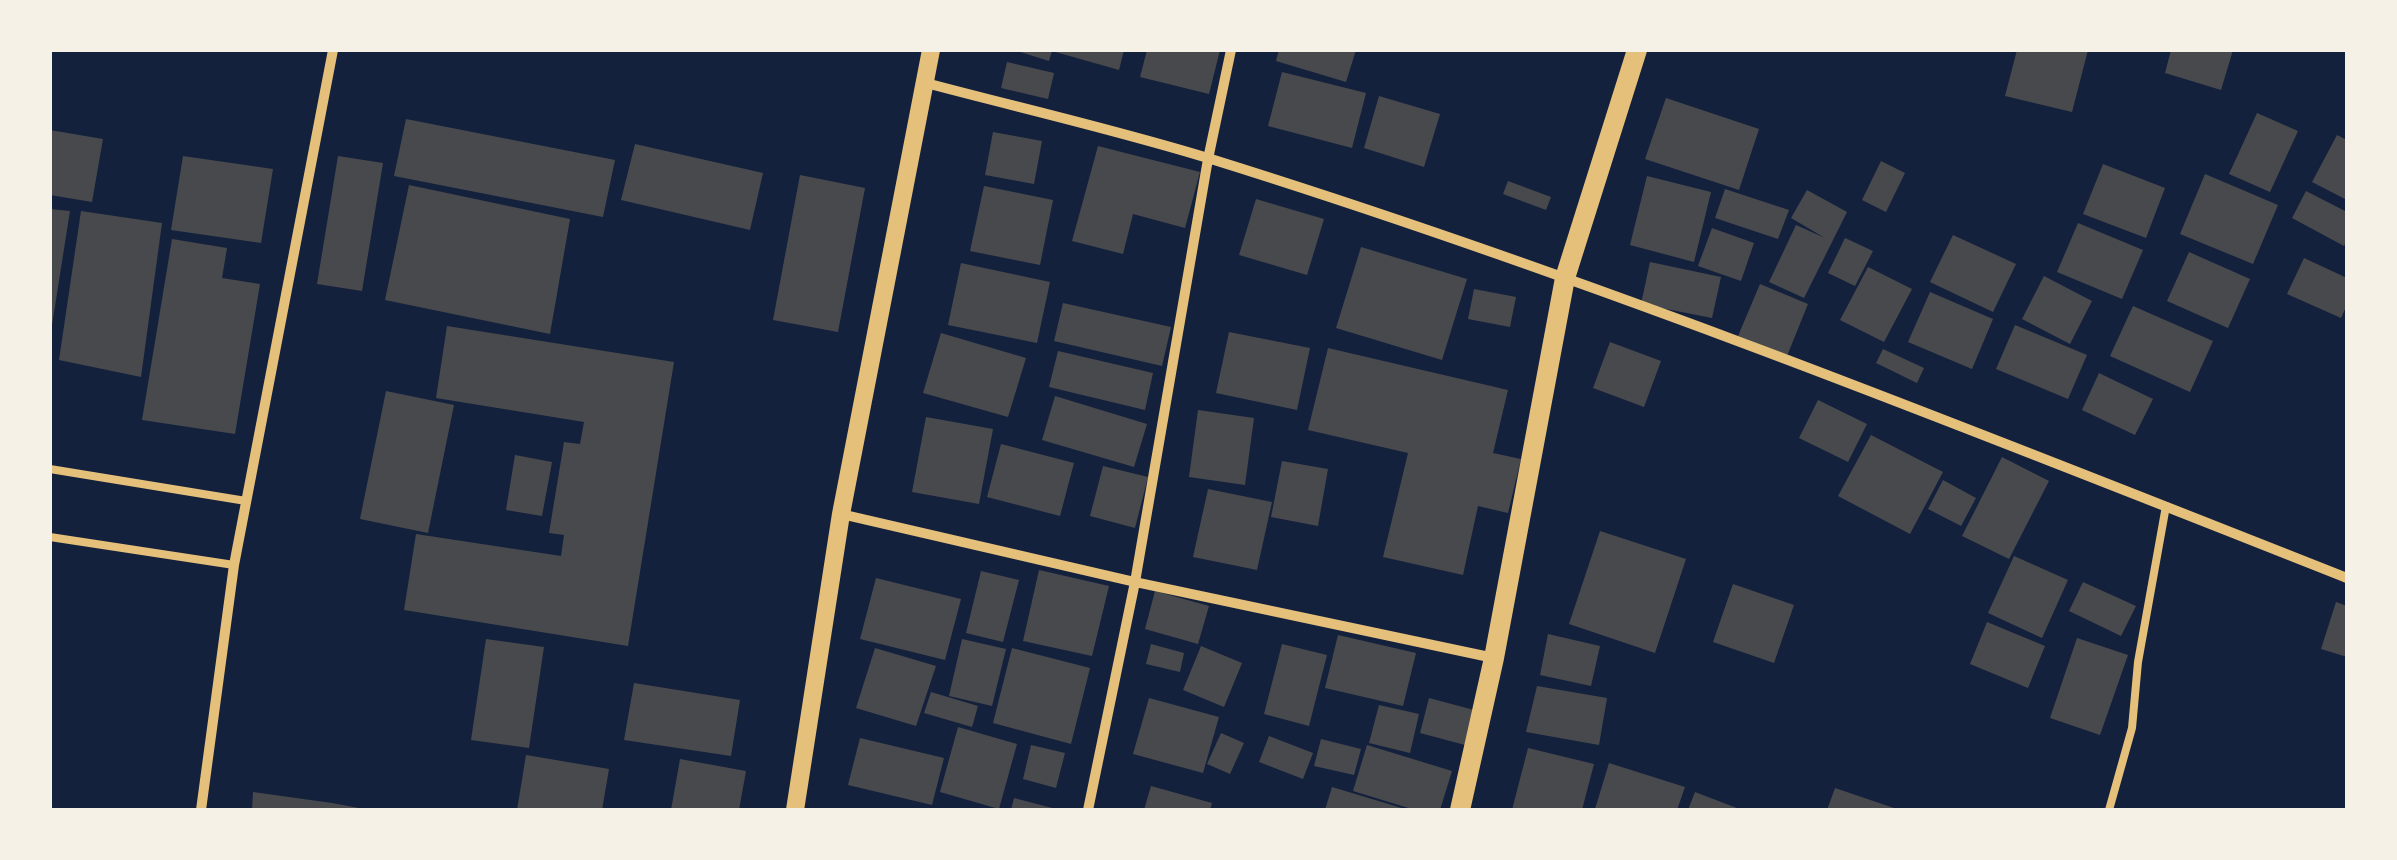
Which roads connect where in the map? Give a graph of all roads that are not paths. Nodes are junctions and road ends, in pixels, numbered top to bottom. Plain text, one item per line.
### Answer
1 (333, 50) edge
2 (931, 50) edge
3 (1231, 50) edge
4 (1638, 50) edge
5 (926, 83) junction
6 (1208, 158) junction
7 (1565, 278) junction
8 (50, 469) edge
9 (246, 501) junction
10 (2166, 506) junction
11 (841, 514) junction
12 (50, 537) edge
13 (234, 565) junction
14 (2347, 578) edge
15 (1135, 582) junction
16 (1494, 658) junction
17 (200, 810) edge
18 (795, 810) edge
19 (1088, 810) edge
20 (1460, 810) edge
21 (2109, 810) edge

1 - 9 street
2 - 5 street
3 - 6 street
4 - 7 main road
5 - 6 street
5 - 11 street
6 - 7 street
6 - 15 street
7 - 10 street
7 - 16 main road
8 - 9 lane
9 - 13 street
10 - 14 street
10 - 21 lane
11 - 15 street
11 - 18 street
12 - 13 lane
13 - 17 street
15 - 16 street
15 - 19 street
16 - 20 main road

